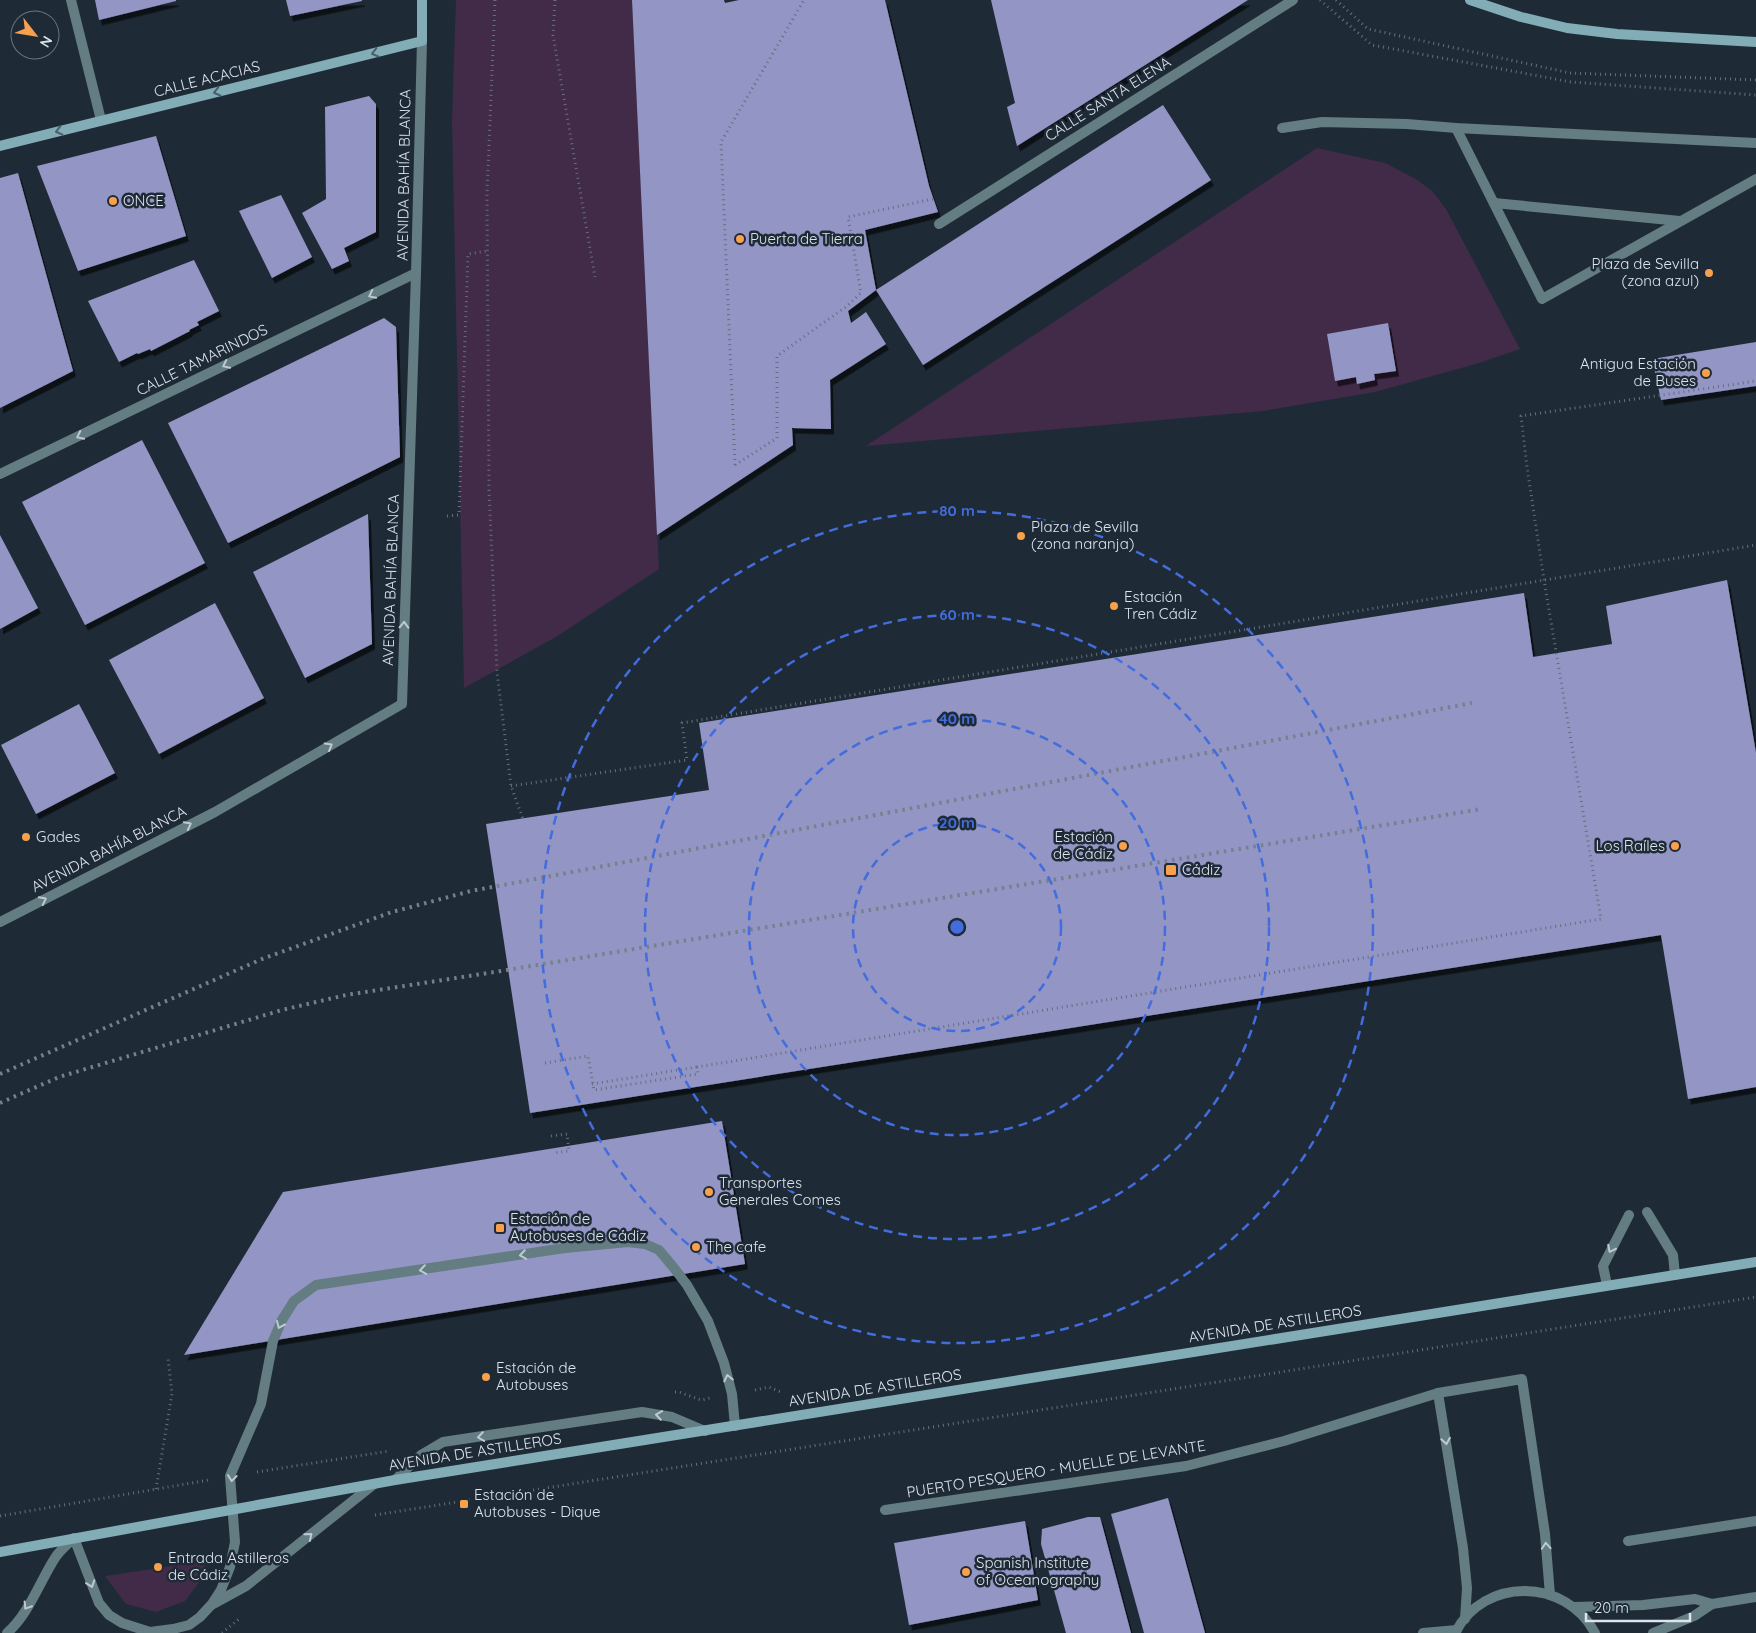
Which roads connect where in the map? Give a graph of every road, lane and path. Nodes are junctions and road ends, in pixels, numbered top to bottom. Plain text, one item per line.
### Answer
1 (71, 0) edge
2 (422, 0) edge
3 (495, 0) edge
4 (555, 0) edge
5 (804, 0) edge
6 (1293, 0) edge
7 (1320, 0) edge
8 (1336, 0) edge
9 (1470, 0) edge
10 (422, 41) junction
11 (1756, 42) edge
12 (1756, 80) edge
13 (1756, 94) edge
14 (101, 120) junction
15 (1282, 128) dead end
16 (1456, 128) junction
17 (1756, 143) edge
18 (0, 146) edge
19 (1756, 179) edge
20 (933, 199) dead end
21 (1494, 203) junction
22 (1680, 222) junction
23 (939, 224) dead end
24 (488, 251) junction
25 (416, 274) junction
26 (595, 277) dead end
27 (1756, 381) edge
28 (0, 474) edge
29 (448, 516) dead end
30 (1756, 545) edge
31 (1544, 580) junction
32 (511, 786) junction
33 (523, 819) dead end
34 (0, 922) edge
35 (545, 1063) dead end
36 (697, 1068) junction
37 (592, 1084) junction
38 (552, 1136) dead end
39 (553, 1153) dead end
40 (1647, 1212) dead end
41 (1629, 1215) dead end
42 (1756, 1262) edge
43 (1675, 1275) junction
44 (1607, 1285) junction
45 (1756, 1297) edge
46 (168, 1358) dead end
47 (792, 1392) dead end
48 (669, 1393) dead end
49 (1438, 1393) junction
50 (732, 1394) junction
51 (735, 1426) junction
52 (705, 1431) junction
53 (394, 1447) dead end
54 (230, 1476) junction
55 (395, 1480) junction
56 (374, 1484) junction
57 (156, 1489) junction
58 (233, 1510) junction
59 (885, 1510) dead end
60 (0, 1516) edge
61 (367, 1516) dead end
62 (1756, 1521) edge
63 (74, 1538) junction
64 (1628, 1540) dead end
65 (0, 1552) edge
66 (1550, 1594) junction
67 (1756, 1597) edge
68 (212, 1604) junction
69 (1712, 1604) junction
70 (1574, 1607) junction
71 (245, 1614) dead end
72 (1465, 1619) junction
73 (146, 1630) junction
74 (1456, 1631) edge
75 (162, 1632) edge
76 (7, 1633) edge
77 (126, 1633) edge
78 (222, 1633) edge
79 (1423, 1633) edge
80 (1596, 1633) edge
81 (1653, 1633) edge

1 - 14 street
2 - 10 main road, AVENIDA BAHÍA BLANCA
3 - 24 path
4 - 26 path
5 - 20 path
6 - 23 street, CALLE SANTA ELENA
7 - 13 path
8 - 12 path
9 - 11 main road
10 -> 14 main road, CALLE ACACIAS
10 - 25 street, AVENIDA BAHÍA BLANCA
14 -> 18 main road, CALLE ACACIAS
15 - 16 street
16 - 17 street
16 - 21 street
19 - 22 street
21 - 22 street
21 - 22 street
24 - 29 path
24 - 32 path
25 -> 28 street, CALLE TAMARINDOS
34 -> 25 street, AVENIDA BAHÍA BLANCA
27 - 31 path
30 - 31 path
31 - 32 path
31 - 36 path
32 - 33 path
35 - 37 path
36 - 37 path
36 - 37 path
38 - 39 path
40 - 43 street
41 -> 44 street
42 - 43 main road, AVENIDA DE ASTILLEROS
43 - 44 main road, AVENIDA DE ASTILLEROS
44 - 51 main road, AVENIDA DE ASTILLEROS
45 - 61 path
46 - 57 path
47 - 50 path
48 - 50 path
49 - 59 street, PUERTO PESQUERO - MUELLE DE LEVANTE
66 -> 49 street, PUERTO PESQUERO - MUELLE DE LEVANTE
49 -> 72 street
50 - 51 street
50 -> 54 street
51 - 52 main road, AVENIDA DE ASTILLEROS
52 - 55 main road, AVENIDA DE ASTILLEROS
52 -> 55 street
53 - 54 path
54 - 57 path
54 -> 58 street
55 - 56 main road, AVENIDA DE ASTILLEROS
56 - 58 main road, AVENIDA DE ASTILLEROS
68 -> 56 street
57 - 60 path
58 - 63 main road, AVENIDA DE ASTILLEROS
58 - 68 street
62 - 64 street
63 - 65 main road, AVENIDA DE ASTILLEROS
63 -> 73 street
63 -> 76 street
66 - 70 street
66 - 72 street
67 - 69 street
68 - 75 street
69 - 70 street
69 - 81 street
70 - 80 street
71 - 78 path
72 - 74 street
73 - 75 street
73 - 77 street
74 - 79 street

